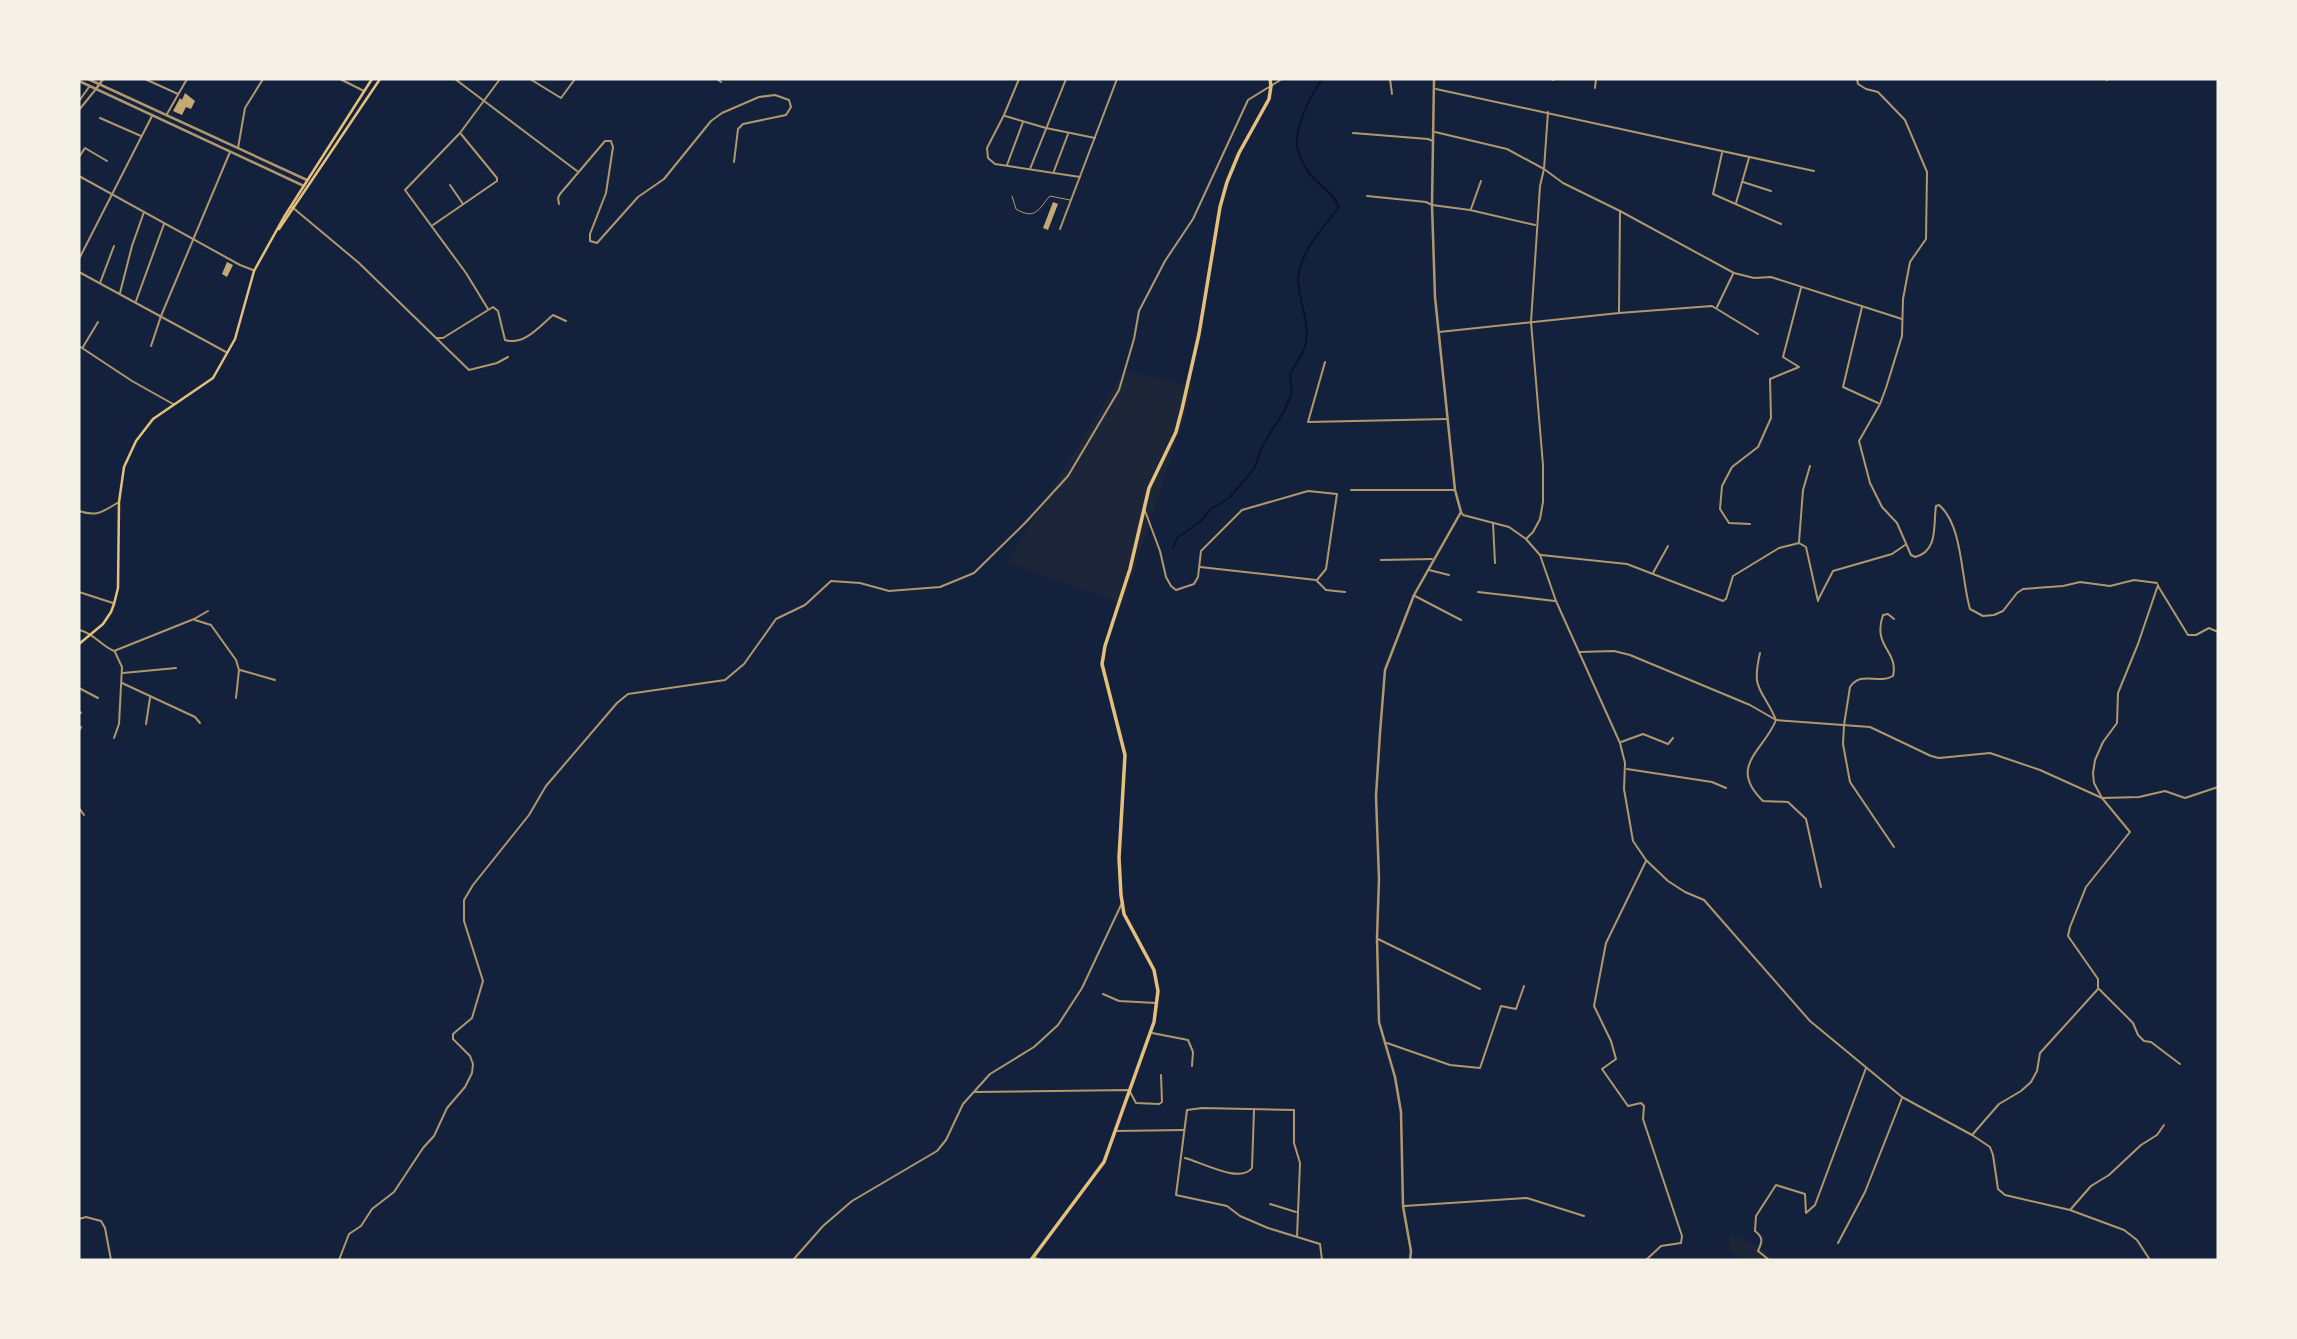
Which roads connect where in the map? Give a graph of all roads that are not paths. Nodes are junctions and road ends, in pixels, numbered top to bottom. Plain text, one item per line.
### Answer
1 (88, 79) edge
2 (103, 79) edge
3 (145, 79) edge
4 (187, 79) edge
5 (262, 79) edge
6 (340, 79) edge
7 (372, 79) edge
8 (455, 79) edge
9 (500, 79) edge
10 (530, 79) edge
11 (575, 79) edge
12 (718, 79) edge
13 (1019, 79) edge
14 (1066, 79) edge
15 (1117, 79) edge
16 (1270, 79) edge
17 (1282, 79) edge
18 (1391, 79) edge
19 (1434, 79) edge
20 (1596, 79) edge
21 (1857, 79) edge
22 (94, 80) edge
23 (379, 80) edge
24 (79, 81) edge
25 (721, 82) dead end
26 (99, 84) junction
27 (90, 86) junction
28 (1271, 86) junction
29 (1595, 88) dead end
30 (96, 89) junction
31 (1435, 89) junction
32 (365, 91) junction
33 (179, 94) junction
34 (1392, 94) dead end
35 (485, 100) junction
36 (79, 101) edge
37 (79, 110) edge
38 (1548, 112) junction
39 (166, 115) junction
40 (1004, 115) junction
41 (153, 116) junction
42 (100, 118) dead end
43 (1023, 121) junction
44 (1046, 128) junction
45 (1434, 132) junction
46 (460, 133) junction
47 (1068, 133) junction
48 (1353, 133) dead end
49 (142, 136) junction
50 (1095, 138) junction
51 (1434, 142) junction
52 (238, 148) junction
53 (230, 152) junction
54 (1723, 152) junction
55 (79, 157) edge
56 (1749, 157) junction
57 (107, 161) dead end
58 (734, 162) dead end
59 (1007, 165) junction
60 (1030, 169) junction
61 (1544, 169) junction
62 (1814, 171) dead end
63 (578, 172) junction
64 (1053, 173) junction
65 (79, 176) edge
66 (1080, 177) junction
67 (309, 181) junction
68 (1481, 181) dead end
69 (1742, 182) junction
70 (450, 185) dead end
71 (305, 187) junction
72 (1771, 191) dead end
73 (112, 193) junction
74 (1012, 195) dead end
75 (1367, 196) dead end
76 (1071, 201) junction
77 (559, 204) dead end
78 (1736, 204) junction
79 (464, 205) junction
80 (1432, 205) junction
81 (292, 207) junction
82 (1470, 210) junction
83 (1620, 211) junction
84 (144, 212) junction
85 (164, 223) junction
86 (1781, 224) dead end
87 (432, 225) junction
88 (1537, 225) junction
89 (1060, 229) dead end
90 (193, 239) junction
91 (114, 246) dead end
92 (79, 259) edge
93 (254, 271) junction
94 (79, 272) edge
95 (1734, 273) junction
96 (100, 284) junction
97 (1801, 287) junction
98 (120, 293) junction
99 (135, 302) junction
100 (1862, 306) junction
101 (1717, 308) junction
102 (488, 309) junction
103 (1619, 313) junction
104 (161, 317) junction
105 (1903, 319) junction
106 (566, 321) dead end
107 (98, 322) dead end
108 (1531, 322) junction
109 (1438, 332) junction
110 (1758, 334) dead end
111 (436, 338) junction
112 (151, 346) dead end
113 (80, 347) edge
114 (228, 354) junction
115 (508, 357) dead end
116 (1325, 362) dead end
117 (173, 404) junction
118 (1880, 404) junction
119 (1448, 419) junction
120 (1810, 466) dead end
121 (1351, 490) dead end
122 (1455, 490) junction
123 (118, 502) junction
124 (1144, 509) junction
125 (79, 511) edge
126 (1461, 512) junction
127 (1493, 522) junction
128 (1750, 524) dead end
129 (1525, 538) junction
130 (1799, 543) junction
131 (1906, 544) junction
132 (1668, 546) dead end
133 (1540, 555) junction
134 (1433, 559) junction
135 (1381, 561) dead end
136 (1495, 563) dead end
137 (1198, 567) junction
138 (1427, 570) junction
139 (1653, 574) junction
140 (1449, 575) dead end
141 (1317, 580) junction
142 (2157, 583) dead end
143 (79, 592) edge
144 (1345, 592) dead end
145 (1478, 592) dead end
146 (1414, 595) junction
147 (1556, 601) junction
148 (114, 604) junction
149 (208, 611) dead end
150 (194, 619) junction
151 (1894, 619) dead end
152 (1461, 620) dead end
153 (79, 630) edge
154 (2218, 632) edge
155 (92, 635) junction
156 (79, 644) edge
157 (114, 651) junction
158 (1578, 652) junction
159 (1760, 653) dead end
160 (176, 668) dead end
161 (239, 670) junction
162 (122, 673) junction
163 (275, 680) dead end
164 (121, 683) junction
165 (79, 688) edge
166 (150, 696) junction
167 (98, 698) dead end
168 (236, 698) dead end
169 (1776, 720) junction
170 (200, 723) dead end
171 (146, 724) dead end
172 (1844, 725) junction
173 (81, 727) dead end
174 (79, 732) edge
175 (114, 738) dead end
176 (1673, 738) dead end
177 (1619, 743) junction
178 (1626, 769) junction
179 (2218, 787) edge
180 (1726, 788) dead end
181 (2102, 799) junction
182 (79, 808) edge
183 (84, 815) dead end
184 (1894, 847) dead end
185 (1646, 860) junction
186 (1821, 887) dead end
187 (1122, 902) junction
188 (1377, 938) junction
189 (1524, 986) dead end
190 (1480, 989) dead end
191 (2098, 989) junction
192 (1103, 994) dead end
193 (1157, 1003) junction
194 (1151, 1033) junction
195 (1386, 1042) junction
196 (2180, 1064) dead end
197 (1192, 1066) dead end
198 (1866, 1067) junction
199 (1161, 1076) dead end
200 (1129, 1090) junction
201 (972, 1092) junction
202 (1902, 1097) junction
203 (1254, 1109) junction
204 (2164, 1125) dead end
205 (1185, 1130) junction
206 (1116, 1131) junction
207 (1972, 1135) junction
208 (1183, 1158) junction
209 (1270, 1205) dead end
210 (1403, 1206) junction
211 (2070, 1210) junction
212 (1298, 1212) junction
213 (1584, 1216) dead end
214 (79, 1219) edge
215 (1297, 1237) junction
216 (1838, 1243) dead end
217 (1033, 1259) edge
218 (1768, 1259) edge
219 (111, 1260) edge
220 (339, 1260) edge
221 (793, 1260) edge
222 (1042, 1260) edge
223 (1322, 1260) edge
224 (1410, 1260) edge
225 (1646, 1260) edge
226 (2150, 1260) edge

1 - 22 street
2 - 26 street
3 - 33 street
4 - 33 street
5 - 52 street
6 - 32 street
7 - 23 street
7 - 32 main road
8 - 35 street
9 - 35 street
10 - 11 street
12 - 25 street
13 - 40 street
14 - 44 street
15 - 50 street
16 - 28 main road
17 - 28 street
18 - 34 street
19 - 31 street
20 - 29 street
21 - 105 street
22 - 26 street
22 - 27 street
23 - 67 main road
24 - 27 street
26 - 30 street
26 - 39 street
27 - 30 street
27 - 36 street
28 - 124 main road
28 - 220 street
30 - 37 street
30 - 41 street
31 - 38 street
31 - 45 street
32 - 67 main road
33 - 39 street
35 - 46 street
35 - 63 street
38 - 54 street
38 - 61 street
39 - 52 street
40 - 43 street
40 - 59 street
41 - 49 street
41 - 53 street
42 - 49 street
43 - 44 street
43 - 59 street
44 - 47 street
44 - 60 street
45 - 51 street
45 - 61 street
46 - 79 street
46 - 87 street
47 - 50 street
47 - 64 street
48 - 51 street
49 - 73 street
50 - 66 street
51 - 80 street
52 - 67 street
53 - 71 street
53 - 90 street
54 - 56 street
54 - 78 street
55 - 57 street
56 - 62 street
56 - 69 street
58 - 63 street
59 - 60 street
60 - 64 street
61 - 83 street
61 - 88 street
63 - 77 street
64 - 66 street
65 - 73 street
66 - 76 street
67 - 71 main road
68 - 82 street
69 - 72 street
69 - 78 street
70 - 79 street
71 - 81 main road
73 - 84 street
73 - 92 street
74 - 76 lane
75 - 80 street
76 - 89 street
78 - 86 street
79 - 87 street
80 - 82 street
80 - 109 street
81 - 93 main road
81 - 111 street
82 - 88 street
83 - 95 street
83 - 103 street
84 - 85 street
84 - 98 street
85 - 90 street
85 - 99 street
87 - 102 street
88 - 108 street
90 - 93 street
90 - 104 street
91 - 96 street
93 - 114 main road
94 - 96 street
95 - 97 street
95 - 101 street
96 - 98 street
97 - 100 street
97 - 128 street
98 - 99 street
99 - 104 street
100 - 105 street
100 - 118 street
101 - 103 street
101 - 110 street
102 - 106 street
102 - 111 street
103 - 108 street
104 - 112 street
104 - 114 street
105 - 118 street
107 - 113 street
108 - 109 street
108 - 129 street
109 - 119 street
111 - 115 street
113 - 117 street
114 - 117 main road
116 - 119 street
117 - 123 main road
118 - 131 street
119 - 122 street
120 - 130 street
121 - 122 street
122 - 126 street
123 - 125 street
123 - 148 main road
124 - 137 street
124 - 187 main road
126 - 127 street
126 - 134 street
127 - 129 street
127 - 136 street
129 - 133 street
130 - 131 street
130 - 139 street
131 - 142 street
132 - 139 street
133 - 139 street
133 - 147 street
134 - 135 street
134 - 138 street
137 - 141 street
137 - 141 street
138 - 140 street
138 - 146 street
141 - 144 street
143 - 148 street
145 - 147 street
146 - 152 street
146 - 188 street
147 - 158 street
148 - 155 main road
149 - 150 street
150 - 157 street
150 - 161 street
151 - 172 street
153 - 155 street
154 - 181 street
155 - 156 main road
155 - 157 street
157 - 162 street
158 - 169 street
158 - 177 street
159 - 169 street
160 - 162 street
161 - 163 street
161 - 168 street
162 - 164 street
164 - 166 street
164 - 175 street
165 - 167 street
166 - 170 street
166 - 171 street
169 - 172 street
169 - 186 street
172 - 181 street
172 - 184 street
173 - 174 street
176 - 177 street
177 - 178 street
178 - 180 street
178 - 185 street
179 - 181 street
181 - 191 street
182 - 183 street
185 - 198 street
185 - 225 street
187 - 193 main road
187 - 201 street
188 - 190 street
188 - 195 street
189 - 195 street
191 - 196 street
191 - 207 street
192 - 193 street
193 - 194 main road
194 - 197 street
194 - 200 main road
195 - 210 street
198 - 202 street
198 - 218 street
199 - 200 street
200 - 201 street
200 - 206 main road
201 - 221 street
202 - 207 street
202 - 216 street
203 - 205 street
203 - 208 street
203 - 212 street
204 - 211 street
205 - 206 street
205 - 208 street
206 - 217 main road
207 - 211 street
208 - 215 street
209 - 212 street
210 - 213 street
210 - 224 street
211 - 226 street
212 - 215 street
214 - 219 street
215 - 223 street
217 - 222 street

